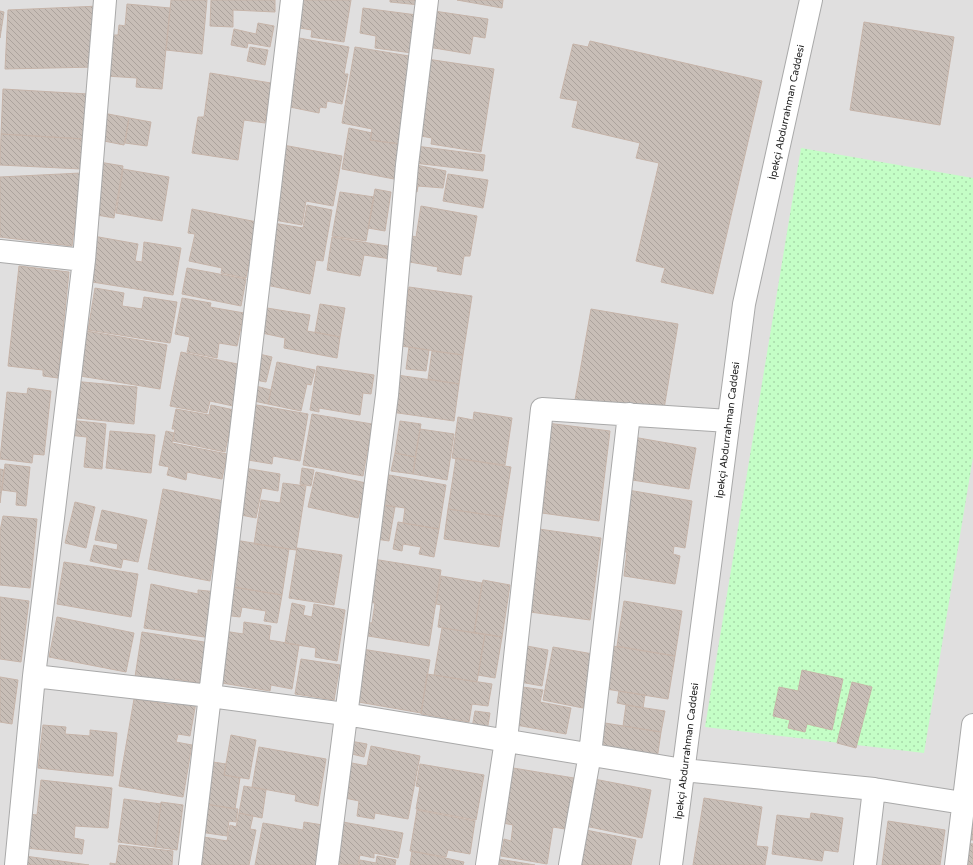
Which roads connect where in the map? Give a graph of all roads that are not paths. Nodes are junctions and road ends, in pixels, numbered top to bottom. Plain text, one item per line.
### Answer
1 (105, 0) edge
2 (292, 0) edge
3 (427, 0) edge
4 (811, 0) edge
5 (0, 251) edge
6 (84, 260) junction
7 (629, 414) junction
8 (729, 420) junction
9 (34, 676) junction
10 (210, 696) junction
11 (345, 714) junction
12 (972, 738) edge
13 (506, 740) junction
14 (590, 754) junction
15 (683, 770) junction
16 (874, 789) junction
17 (963, 803) junction
18 (16, 865) edge
19 (190, 865) edge
20 (327, 865) edge
21 (487, 865) edge
22 (570, 865) edge
23 (671, 865) edge
24 (865, 865) edge
25 (956, 865) edge

1 - 6 street
2 - 10 street
3 - 11 street
4 - 8 street, İpekçi Abdurrahman Caddesi
5 - 6 street
6 - 9 street
7 - 8 street
7 - 13 street
7 - 14 street
8 - 15 street, İpekçi Abdurrahman Caddesi
9 - 10 street
9 - 18 street
10 - 11 street
10 - 19 street
11 - 13 street
11 - 20 street
12 - 17 street
13 - 14 street
13 - 21 street
14 - 15 street
14 - 22 street
15 - 16 street
15 - 23 street, İpekçi Abdurrahman Caddesi
16 - 17 street
16 - 24 street
17 - 25 street

